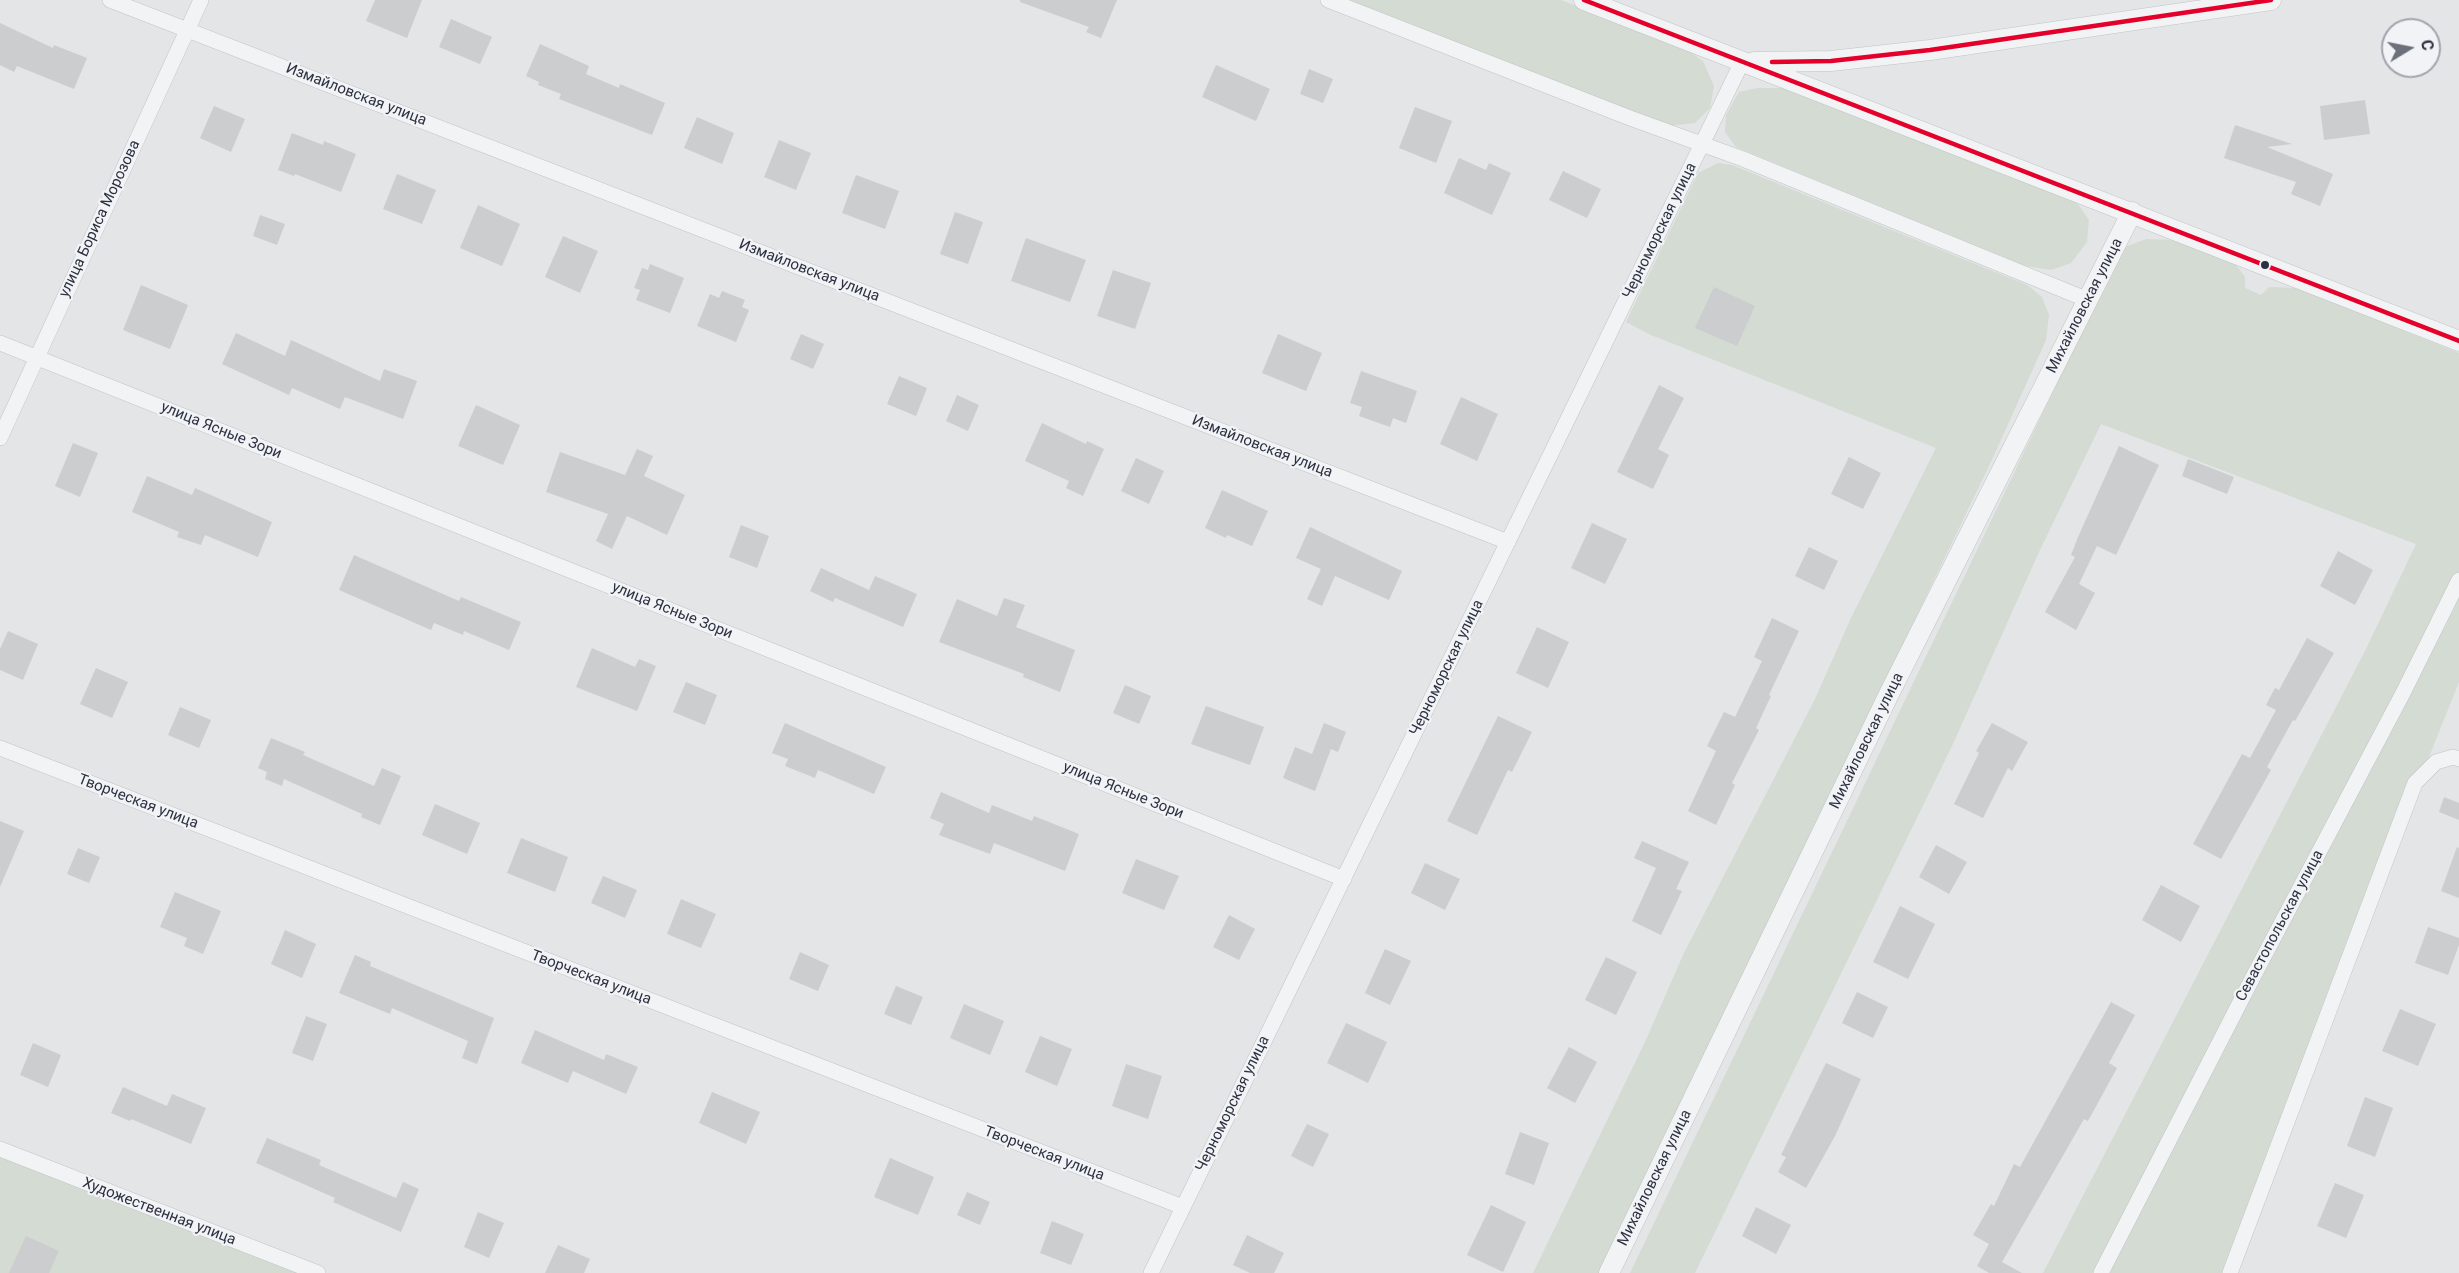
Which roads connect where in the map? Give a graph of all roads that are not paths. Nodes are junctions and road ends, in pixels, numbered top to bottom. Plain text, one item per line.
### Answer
1 (110, 0) edge
2 (201, 0) edge
3 (1328, 0) edge
4 (1584, 0) edge
5 (2271, 0) edge
6 (187, 30) junction
7 (1742, 62) junction
8 (1703, 143) junction
9 (2132, 212) junction
10 (2088, 300) junction
11 (2459, 341) edge
12 (0, 343) edge
13 (36, 357) junction
14 (0, 438) edge
15 (1508, 542) junction
16 (2459, 580) edge
17 (0, 748) edge
18 (2459, 759) edge
19 (1344, 879) junction
20 (0, 1149) edge
21 (1183, 1208) junction
22 (318, 1273) edge
23 (1151, 1273) edge
24 (1609, 1273) edge
25 (2101, 1273) edge
26 (2230, 1273) edge

1 - 6 street, Измайловская улица
2 - 6 street, улица Бориса Морозова
3 - 8 street
4 - 7 street
5 - 7 street
6 - 13 street, улица Бориса Морозова
6 - 15 street, Измайловская улица
7 - 8 street, Черноморская улица
7 - 9 street
8 - 10 street
8 - 15 street, Черноморская улица
9 - 10 street, Михайловская улица
9 - 11 street
10 - 24 street, Михайловская улица
12 - 13 street, улица Ясные Зори
13 - 14 street, улица Бориса Морозова
13 - 19 street, улица Ясные Зори
15 - 19 street, Черноморская улица
16 - 25 street, Севастопольская улица
17 - 21 street, Творческая улица
18 - 26 street
19 - 21 street, Черноморская улица
20 - 22 street, Художественная улица
21 - 23 street, Черноморская улица

